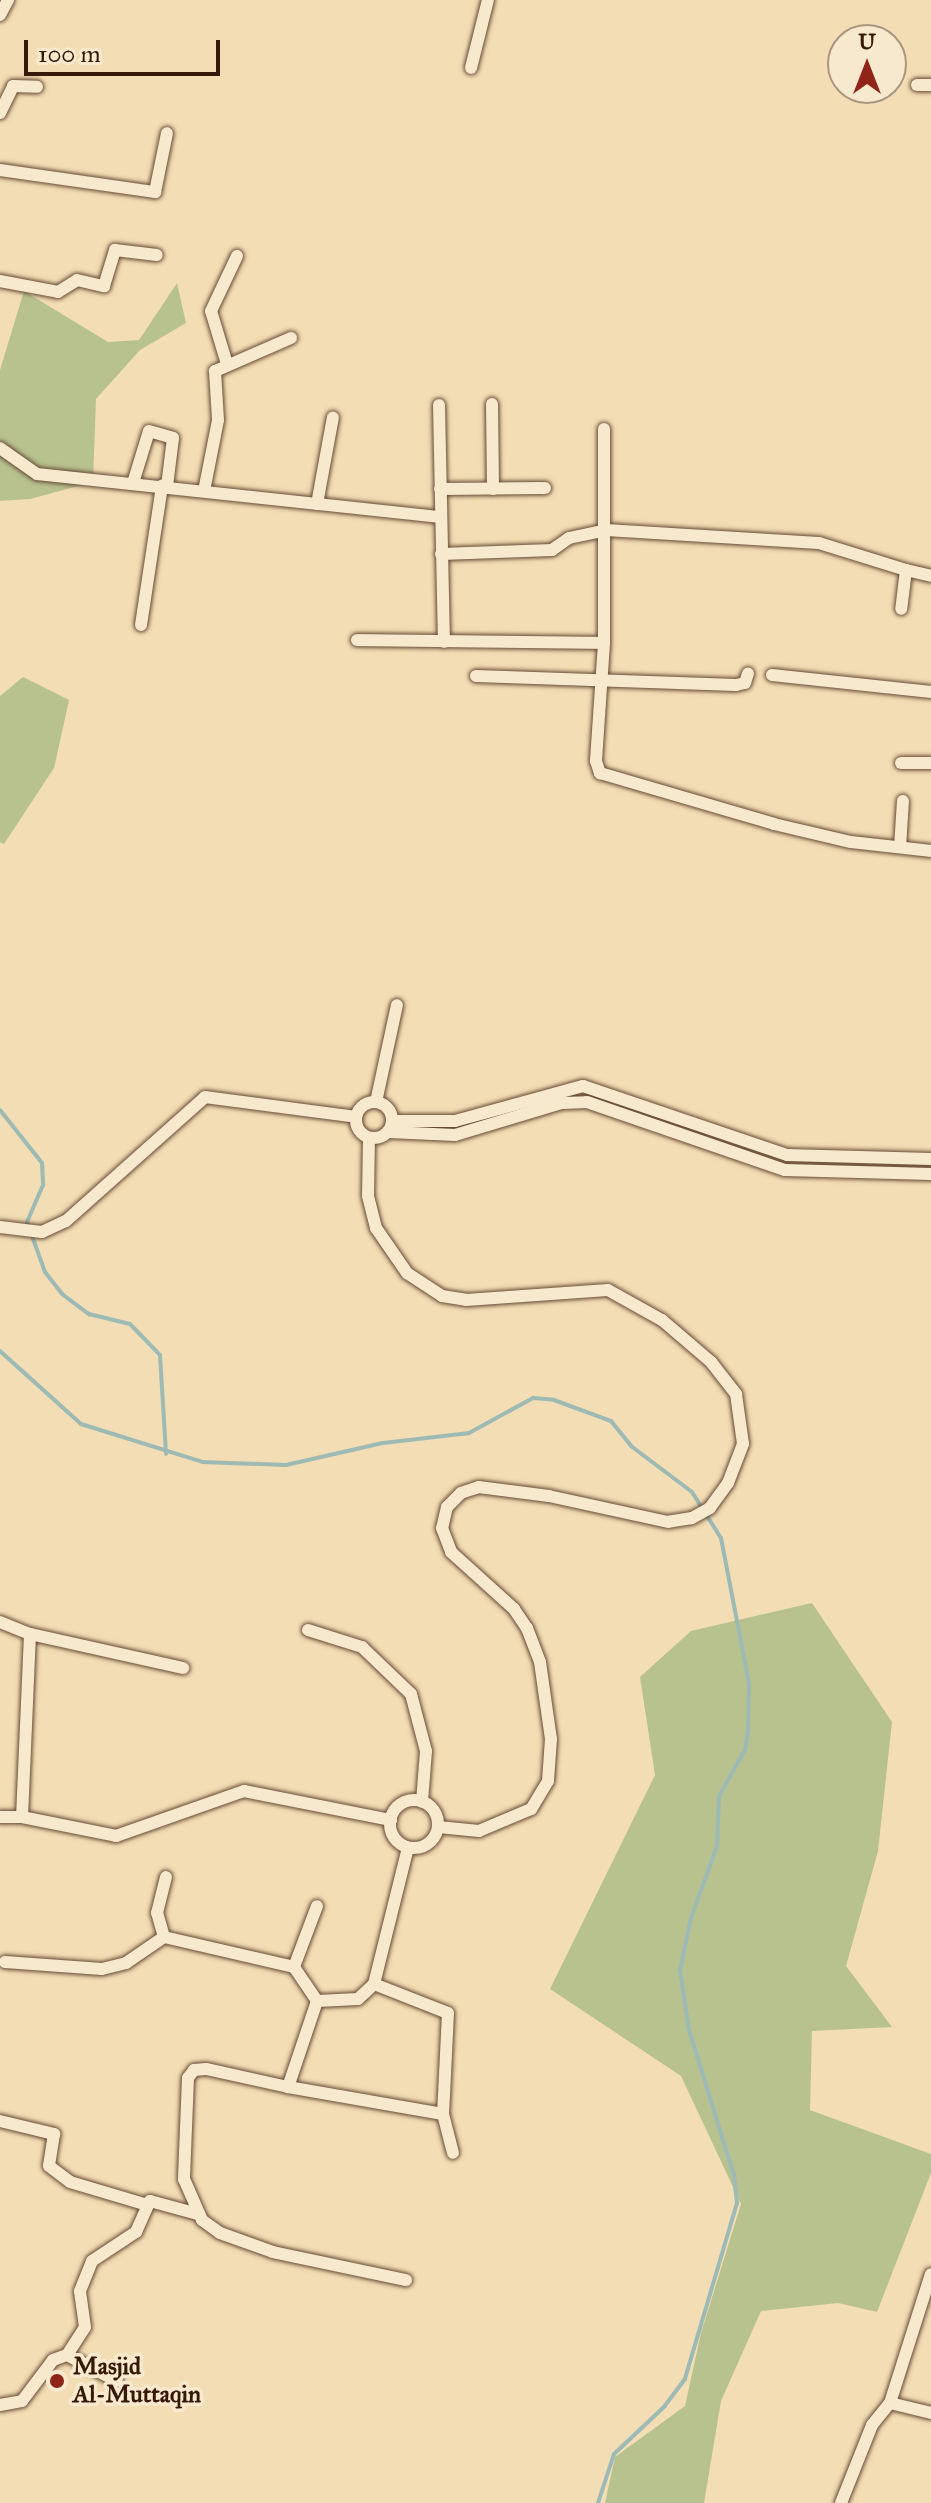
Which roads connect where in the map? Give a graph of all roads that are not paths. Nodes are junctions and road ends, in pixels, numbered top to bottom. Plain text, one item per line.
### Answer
1 (8, 0) edge
2 (488, 0) edge
3 (0, 15) edge
4 (471, 68) dead end
5 (917, 85) dead end
6 (931, 85) edge
7 (37, 87) dead end
8 (0, 113) edge
9 (167, 133) dead end
10 (0, 170) edge
11 (157, 255) dead end
12 (237, 256) dead end
13 (0, 281) edge
14 (291, 338) dead end
15 (227, 364) junction
16 (492, 404) dead end
17 (439, 405) dead end
18 (333, 417) dead end
19 (604, 429) dead end
20 (0, 448) edge
21 (133, 483) junction
22 (165, 486) junction
23 (545, 488) dead end
24 (440, 489) junction
25 (493, 489) junction
26 (204, 491) junction
27 (317, 504) junction
28 (441, 517) junction
29 (606, 530) junction
30 (441, 554) junction
31 (906, 570) junction
32 (931, 576) edge
33 (901, 609) dead end
34 (141, 625) dead end
35 (357, 640) dead end
36 (444, 642) junction
37 (604, 643) junction
38 (748, 673) dead end
39 (772, 675) dead end
40 (476, 676) dead end
41 (603, 677) junction
42 (931, 692) edge
43 (901, 763) dead end
44 (931, 763) edge
45 (903, 801) dead end
46 (900, 847) junction
47 (931, 851) edge
48 (397, 1005) dead end
49 (376, 1102) junction
50 (657, 1109) junction
51 (356, 1117) junction
52 (651, 1124) junction
53 (391, 1126) junction
54 (369, 1138) junction
55 (931, 1159) edge
56 (931, 1174) edge
57 (0, 1227) edge
58 (0, 1622) edge
59 (308, 1630) dead end
60 (30, 1634) junction
61 (183, 1668) dead end
62 (422, 1802) junction
63 (0, 1817) edge
64 (22, 1817) junction
65 (391, 1820) junction
66 (438, 1827) junction
67 (408, 1848) junction
68 (166, 1877) dead end
69 (317, 1906) dead end
70 (164, 1937) junction
71 (5, 1962) dead end
72 (294, 1967) junction
73 (374, 1984) junction
74 (317, 2001) junction
75 (288, 2087) junction
76 (443, 2114) junction
77 (0, 2121) edge
78 (453, 2153) dead end
79 (147, 2205) junction
80 (198, 2214) junction
81 (931, 2274) edge
82 (406, 2280) dead end
83 (67, 2355) junction
84 (117, 2381) dead end
85 (890, 2403) junction
86 (0, 2405) edge
87 (931, 2413) edge
88 (841, 2503) edge

1 - 3 street
2 - 4 street
5 - 6 street
7 - 8 street
9 - 10 street
11 - 13 street
12 - 15 street
14 - 15 street
15 - 26 street
16 - 25 street
17 - 24 street
18 - 27 street
19 - 29 street
20 - 21 street
21 - 22 street
21 - 22 street
22 - 26 street
22 - 34 street
23 - 25 street
24 - 25 street
24 - 28 street
26 - 27 street
27 - 28 street
28 - 30 street
29 - 30 street
29 - 31 street
29 - 37 street
30 - 36 street
31 - 32 street
31 - 33 street
35 - 36 street
36 - 37 street
37 - 41 street
38 - 41 street
39 - 42 street
40 - 41 street
41 - 46 street
43 - 44 street
45 - 46 street
46 - 47 street
48 - 49 street
49 - 51 street
49 - 53 street
50 - 52 street
50 - 53 street
50 - 55 street
51 - 54 street
51 - 57 street
52 - 53 street
52 - 56 street
53 - 54 street
54 - 66 street
58 - 60 street
59 - 62 street
60 - 61 street
60 - 64 street
62 - 65 street
62 - 66 street
63 - 64 street
64 - 65 street
65 - 67 street
66 - 67 street
67 - 73 street
68 - 70 street
69 - 72 street
70 - 71 street
70 - 72 street
72 - 74 street
73 - 74 street
73 - 76 street
74 - 75 street
75 - 76 street
75 - 80 street
76 - 78 street
77 - 79 street
79 - 80 street
79 - 83 street
80 - 82 street
81 - 85 street
83 - 84 street
83 - 86 street
85 - 87 street
85 - 88 street

